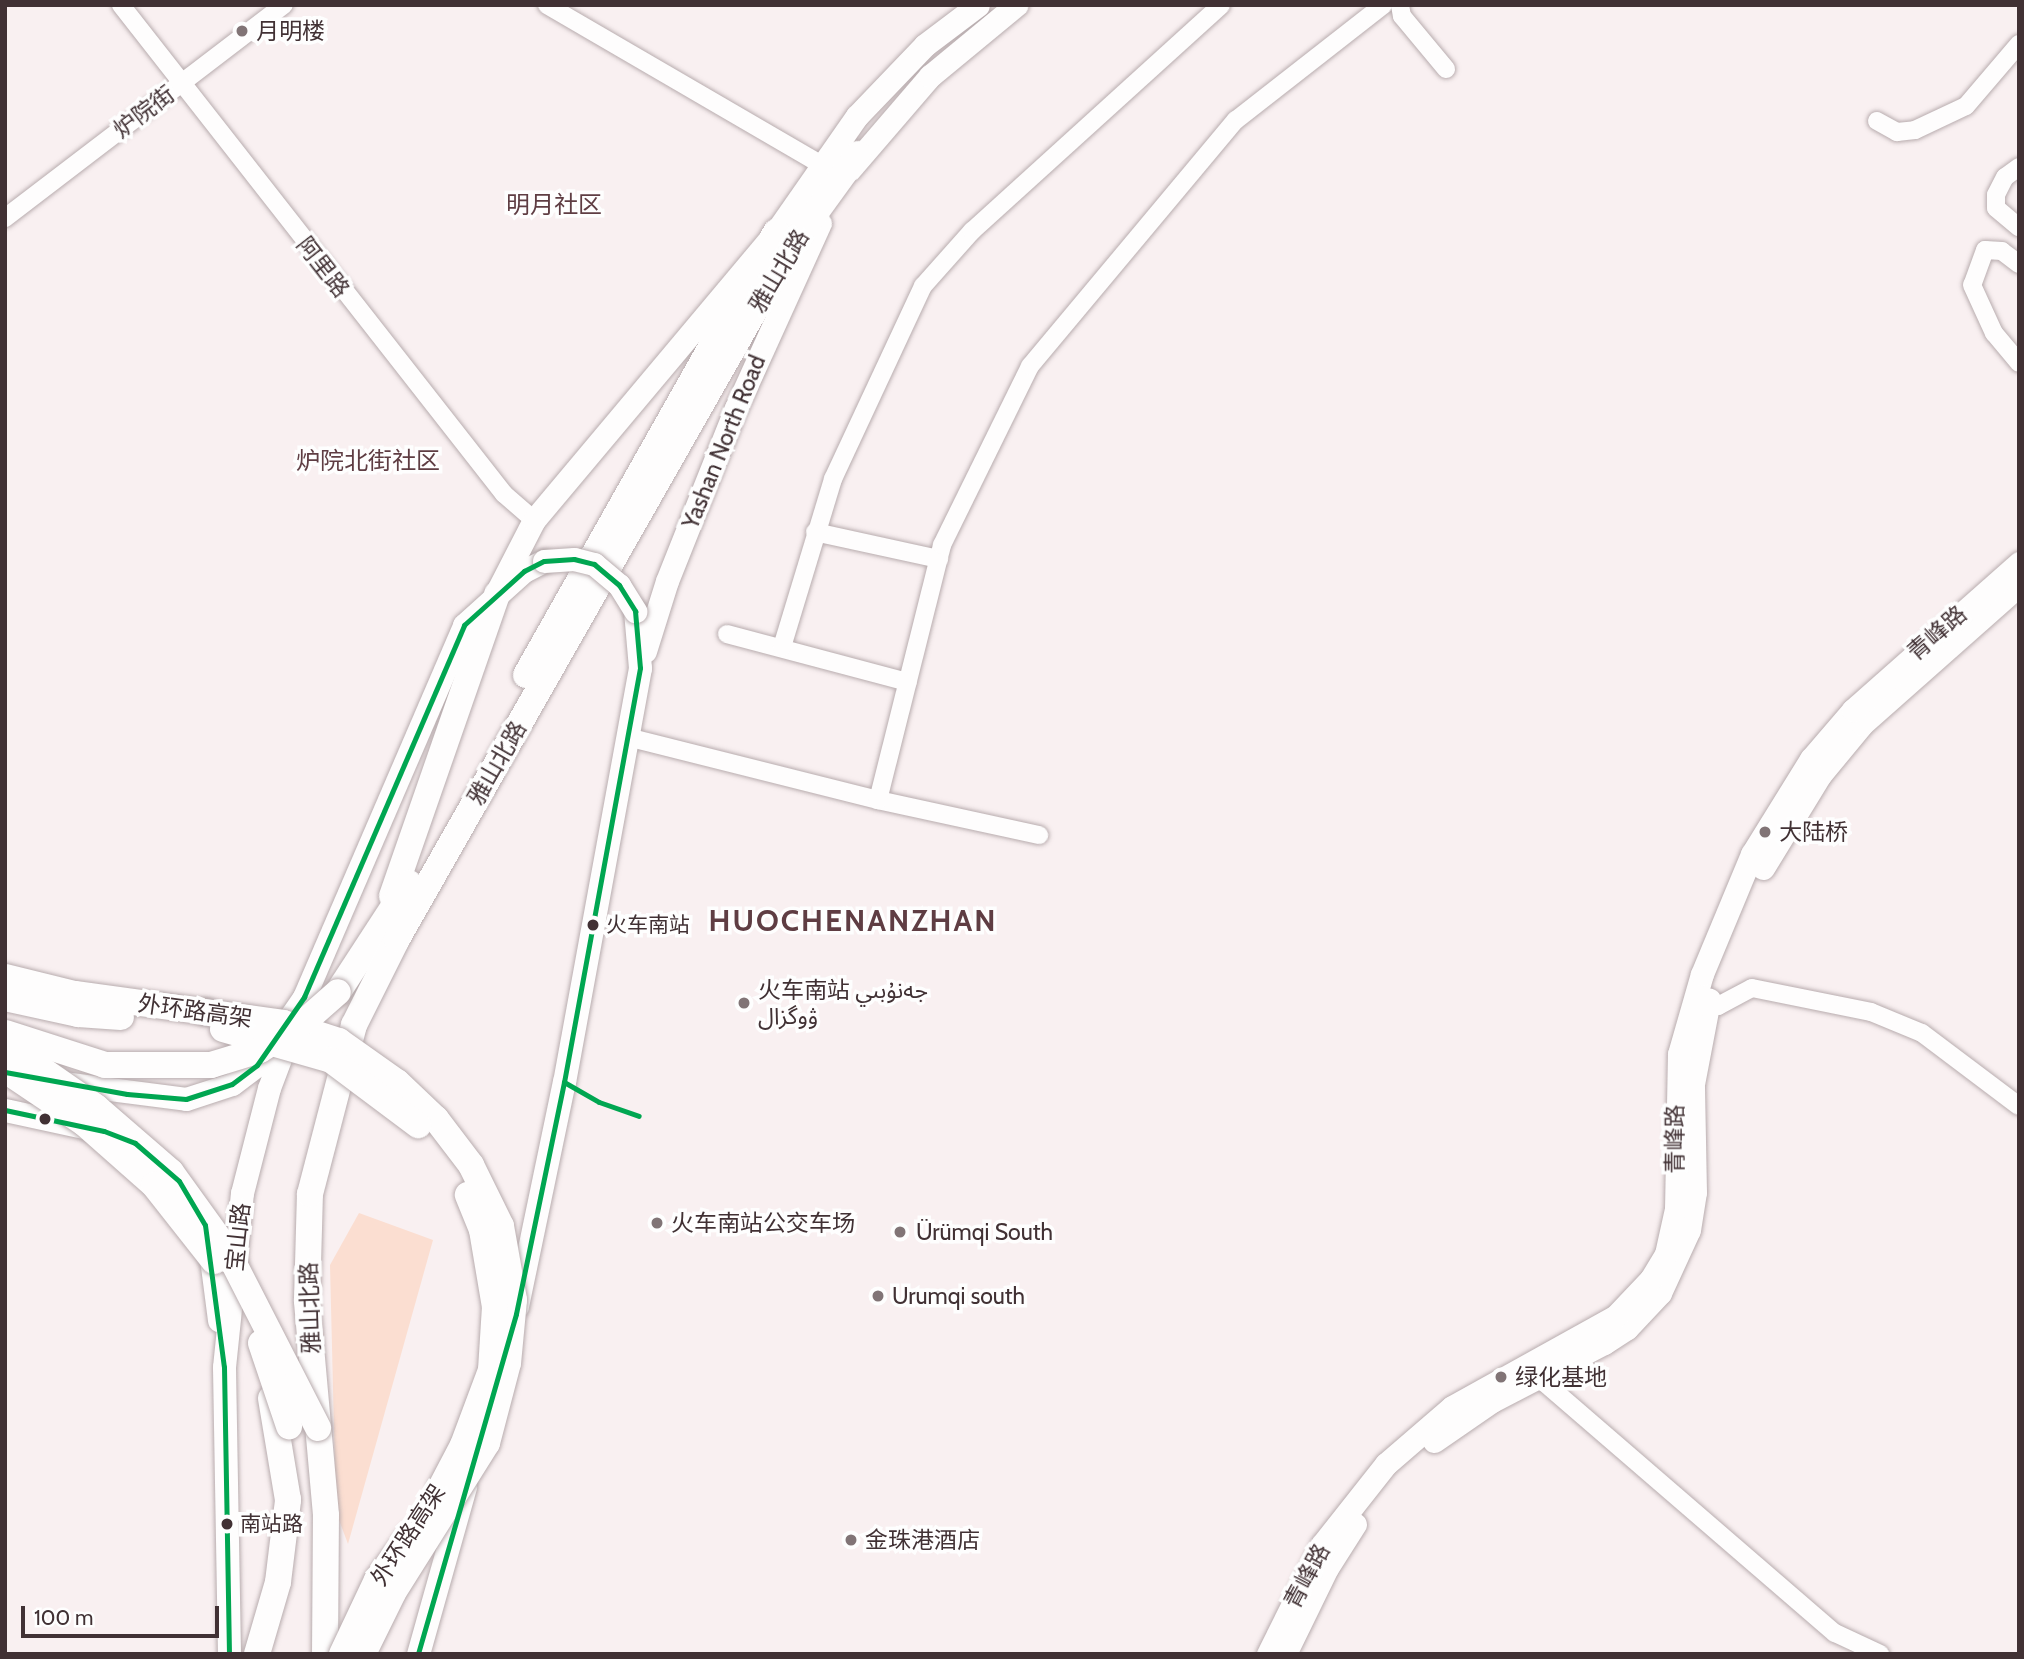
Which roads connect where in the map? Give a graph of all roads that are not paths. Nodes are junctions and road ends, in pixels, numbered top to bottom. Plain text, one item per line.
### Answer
1 (121, 5) edge
2 (284, 5) edge
3 (547, 5) edge
4 (978, 5) edge
5 (1016, 5) edge
6 (1221, 5) edge
7 (1382, 5) edge
8 (1400, 5) edge
9 (2019, 44) edge
10 (1446, 69) dead end
11 (180, 84) junction
12 (1877, 121) dead end
13 (858, 155) junction
14 (822, 166) junction
15 (2019, 167) edge
16 (5, 218) edge
17 (2019, 228) edge
18 (776, 232) junction
19 (2019, 264) edge
20 (2019, 363) edge
21 (534, 520) junction
22 (815, 532) junction
23 (939, 559) junction
24 (2019, 563) edge
25 (2019, 585) edge
26 (497, 594) junction
27 (727, 634) dead end
28 (782, 647) junction
29 (640, 668) junction
30 (908, 682) junction
31 (627, 737) junction
32 (878, 800) junction
33 (1039, 835) dead end
34 (379, 931) junction
35 (5, 977) edge
36 (304, 996) junction
37 (5, 998) edge
38 (1701, 1000) junction
39 (5, 1032) edge
40 (5, 1044) edge
41 (5, 1071) edge
42 (2019, 1106) edge
43 (5, 1110) edge
44 (224, 1367) junction
45 (1538, 1377) junction
46 (283, 1428) junction
47 (318, 1428) junction
48 (229, 1654) edge
49 (257, 1654) edge
50 (308, 1654) edge
51 (325, 1654) edge
52 (341, 1654) edge
53 (363, 1654) edge
54 (418, 1654) edge
55 (1268, 1654) edge
56 (1285, 1654) edge
57 (1880, 1654) edge

1 - 11 street, 阿里路
2 - 11 street, 炉院街
3 - 14 street
4 - 14 main road
5 - 13 main road, Yashan North Road
6 - 22 street
7 - 23 street
8 - 10 street
9 - 12 street
11 - 16 street, 炉院街
11 - 21 street, 阿里路
13 - 29 main road, Yashan North Road
13 - 47 highway, 雅山北路
14 - 18 main road
15 - 17 street
18 - 21 main road
18 - 34 highway
19 - 20 street
21 - 26 main road
22 - 23 street
22 - 28 street
23 - 30 street
24 - 38 main road, 青峰路
25 - 38 main road, 青峰路
26 - 29 main road, bridge
26 - 34 highway
26 - 36 main road
27 - 28 street
28 - 30 street
29 - 31 main road
30 - 32 street
31 - 32 street
31 - 54 main road
32 - 33 street
34 - 39 highway, bridge
35 - 53 highway, 外环路高架, bridge
36 - 41 main road
36 - 44 main road, 宝山路
37 - 52 highway, 外环路高架, bridge
38 - 42 street
38 - 45 main road, 青峰路
38 - 55 main road, 青峰路
40 - 47 highway, bridge
41 - 46 highway, bridge
43 - 44 main road
44 - 48 main road, 宝山路
45 - 56 main road, 青峰路
45 - 57 street
46 - 49 highway
46 - 50 highway
47 - 51 highway, 雅山北路

